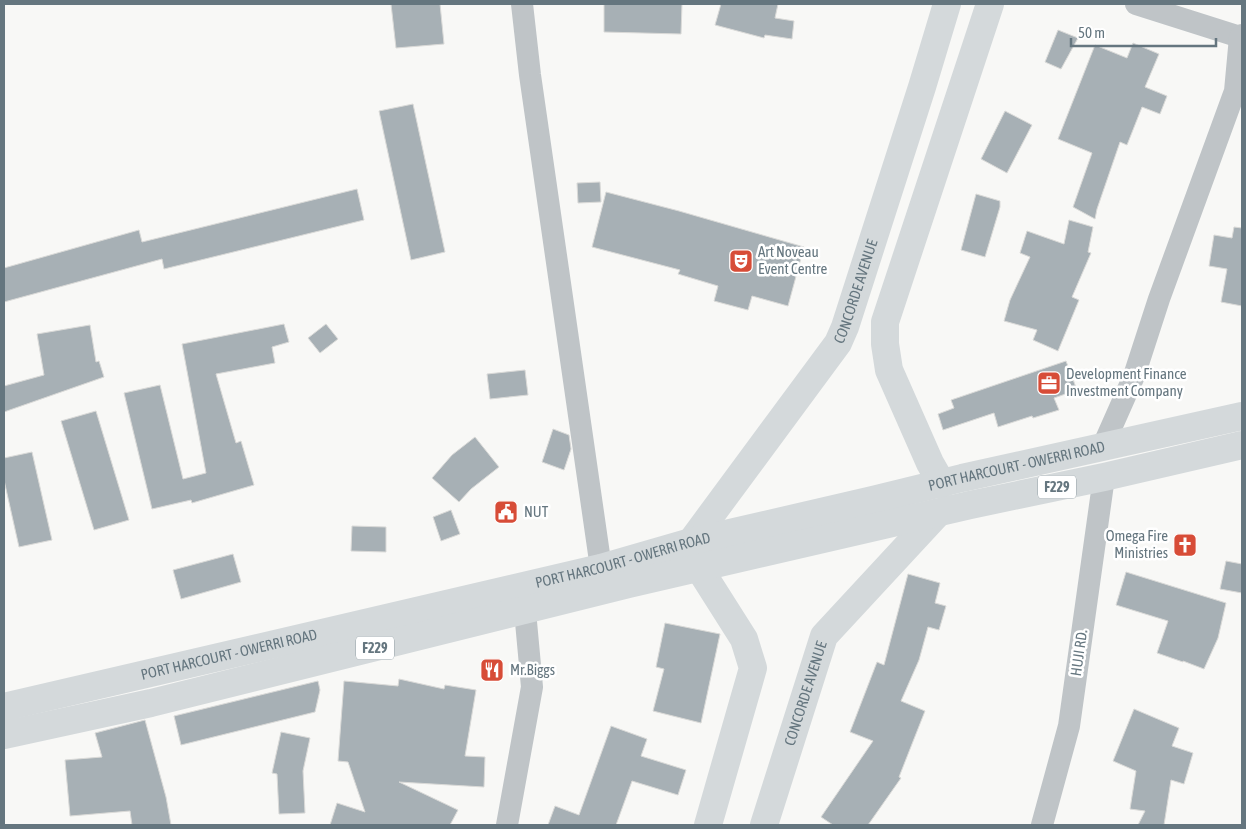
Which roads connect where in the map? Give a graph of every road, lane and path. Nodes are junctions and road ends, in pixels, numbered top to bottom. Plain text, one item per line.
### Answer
1 (522, 4) edge
2 (947, 4) edge
3 (990, 4) edge
4 (1136, 4) edge
5 (1241, 36) edge
6 (1238, 92) edge
7 (1242, 416) edge
8 (1242, 445) edge
9 (1103, 446) junction
10 (1104, 477) junction
11 (942, 484) junction
12 (938, 513) junction
13 (691, 542) junction
14 (602, 568) junction
15 (699, 568) junction
16 (522, 599) junction
17 (4, 707) edge
18 (4, 735) edge
19 (507, 825) edge
20 (708, 825) edge
21 (764, 825) edge
22 (1042, 825) edge

1 - 14 street
2 - 13 main road, CONCORDE AVENUE
3 - 11 main road
4 - 5 street
5 - 6 street
6 - 9 street
7 - 9 main road, PORT HARCOURT - OWERRI ROAD / F229
8 - 10 main road, PORT HARCOURT - OWERRI ROAD / F229
9 - 10 main road
9 - 11 main road, PORT HARCOURT - OWERRI ROAD / F229
10 - 12 main road, PORT HARCOURT - OWERRI ROAD / F229
10 - 22 street, HUJI RD.
11 - 13 main road, PORT HARCOURT - OWERRI ROAD / F229
12 - 15 main road, PORT HARCOURT - OWERRI ROAD / F229
12 - 21 main road, CONCORDE AVENUE
13 - 14 main road, PORT HARCOURT - OWERRI ROAD / F229
14 - 16 main road, PORT HARCOURT - OWERRI ROAD / F229
15 - 16 main road, PORT HARCOURT - OWERRI ROAD / F229
15 - 20 main road
16 - 17 main road, PORT HARCOURT - OWERRI ROAD / F229
16 - 18 main road, PORT HARCOURT - OWERRI ROAD / F229
16 - 19 street

